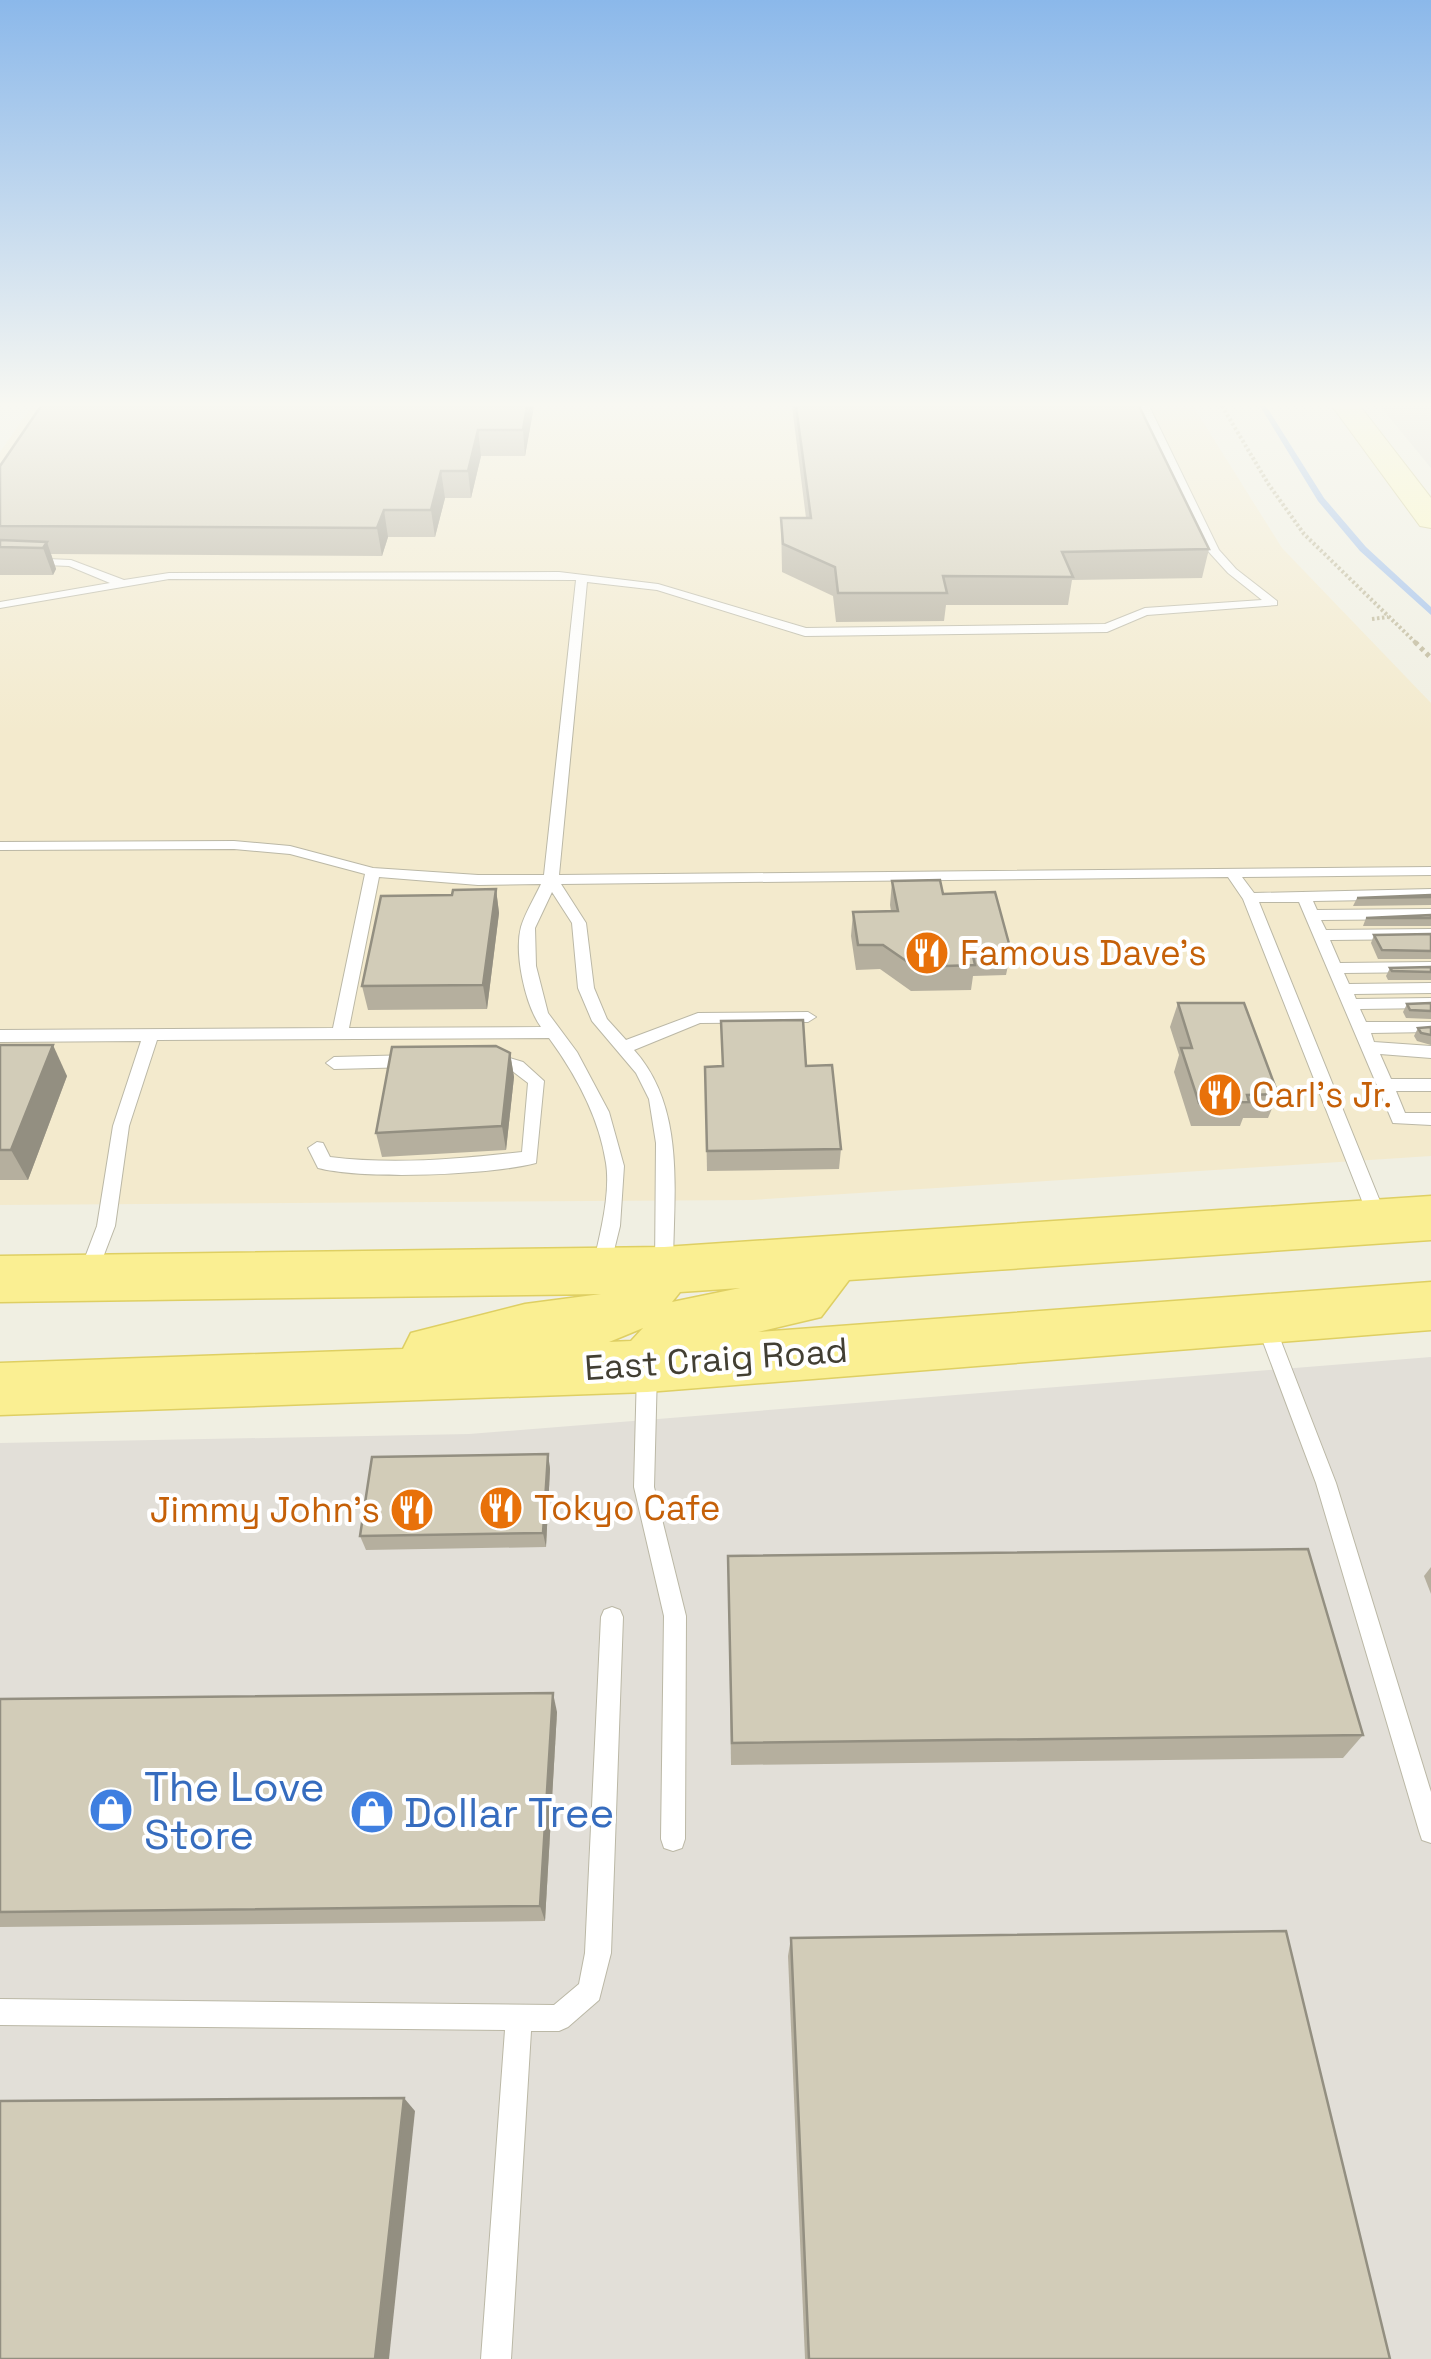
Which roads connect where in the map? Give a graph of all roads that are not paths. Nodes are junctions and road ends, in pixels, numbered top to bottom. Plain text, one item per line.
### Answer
1 (1197, 516) edge
2 (0, 560) edge
3 (582, 576) junction
4 (121, 583) junction
5 (44, 599) junction
6 (0, 605) edge
7 (0, 618) edge
8 (0, 846) edge
9 (1431, 871) edge
10 (373, 872) junction
11 (1232, 873) junction
12 (550, 879) junction
13 (1431, 894) edge
14 (1250, 898) junction
15 (1431, 905) edge
16 (1308, 906) junction
17 (1431, 914) edge
18 (1431, 934) edge
19 (1320, 936) junction
20 (1431, 967) edge
21 (1334, 968) junction
22 (1431, 988) edge
23 (1346, 997) junction
24 (1431, 1003) edge
25 (808, 1018) dead end
26 (1360, 1028) junction
27 (1431, 1028) edge
28 (552, 1032) junction
29 (340, 1035) junction
30 (0, 1036) edge
31 (151, 1036) junction
32 (625, 1047) junction
33 (1370, 1050) junction
34 (1431, 1052) edge
35 (478, 1059) edge
36 (424, 1060) edge
37 (334, 1063) dead end
38 (1431, 1084) edge
39 (1385, 1085) junction
40 (1431, 1119) edge
41 (317, 1148) dead end
42 (1405, 1220) edge
43 (832, 1260) junction
44 (664, 1270) junction
45 (600, 1271) junction
46 (87, 1278) junction
47 (0, 1279) edge
48 (1431, 1306) edge
49 (1263, 1319) junction
50 (647, 1366) junction
51 (322, 1379) junction
52 (0, 1389) edge
53 (612, 1618) dead end
54 (1431, 1831) edge
55 (673, 1839) dead end
56 (0, 2012) edge
57 (518, 2018) junction
58 (496, 2359) edge

1 - 3 lane
2 - 4 lane
3 - 4 lane
3 - 12 lane
4 - 5 lane
5 - 6 lane
5 - 7 lane
8 - 10 lane
9 - 11 lane
10 - 12 lane
10 - 29 lane
11 - 12 lane
11 - 14 lane
12 - 28 lane
12 - 32 lane
13 - 16 lane
14 - 16 lane
14 - 42 lane
15 - 16 lane
16 - 17 lane
16 - 19 lane
18 - 19 lane
19 - 21 lane
20 - 21 lane
21 - 23 lane
22 - 23 lane
23 - 24 lane
23 - 26 lane
25 - 32 lane
26 - 27 lane
26 - 33 lane
28 - 29 lane
28 - 45 lane
29 - 31 lane
30 - 31 lane
31 - 46 lane
32 - 44 lane
33 - 34 lane
33 - 39 lane
35 - 41 lane
36 - 37 lane
38 - 39 lane
39 - 40 lane
42 - 43 main road
43 - 44 main road
43 - 50 main road
44 - 45 main road
44 - 51 main road
45 - 46 main road
46 - 47 main road
48 - 49 main road, East Craig Road
49 - 50 main road, East Craig Road
49 - 54 lane
50 - 51 main road, East Craig Road
50 - 55 lane
51 - 52 main road, East Craig Road
53 - 57 lane
56 - 57 lane
57 - 58 lane

